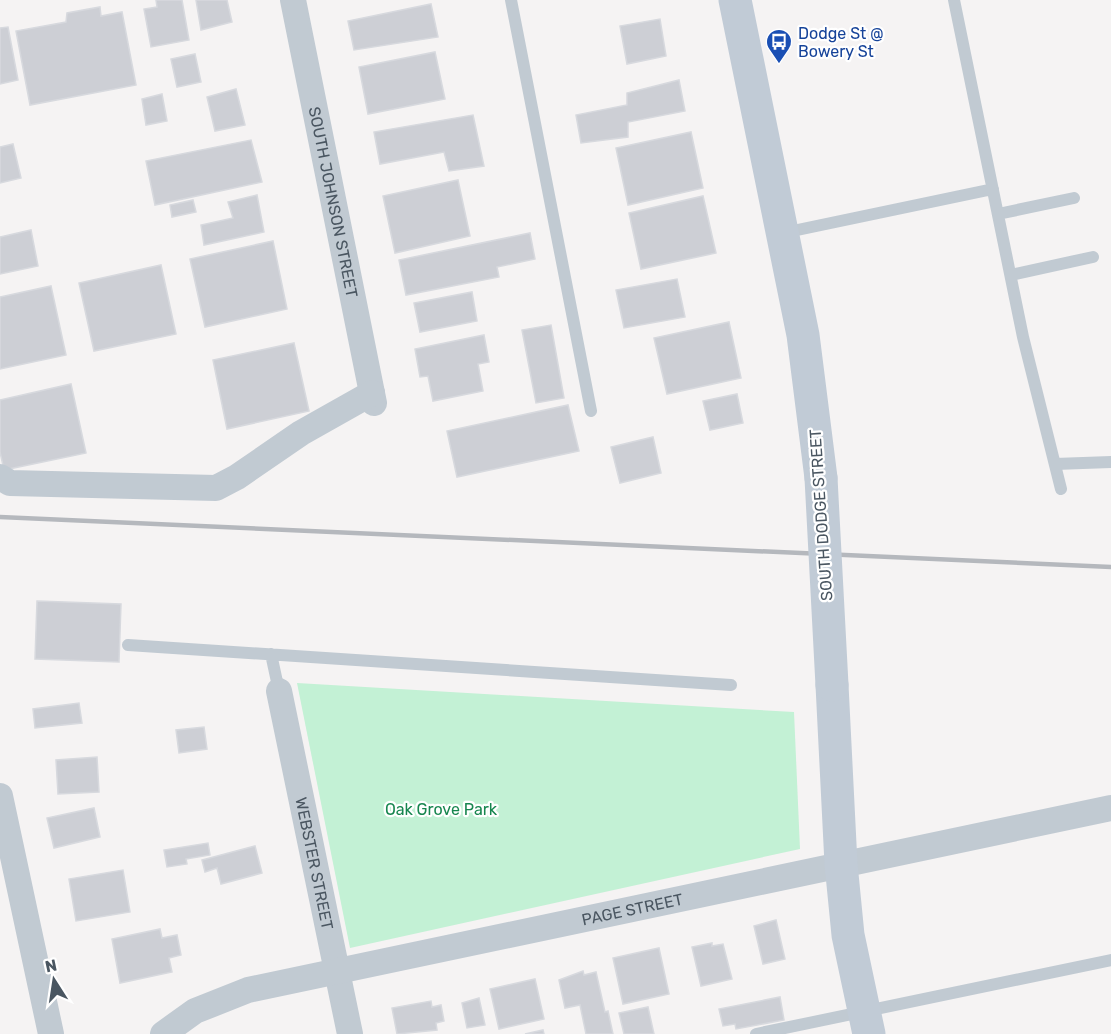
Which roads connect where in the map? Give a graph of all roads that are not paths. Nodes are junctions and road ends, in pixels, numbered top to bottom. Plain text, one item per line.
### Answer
1 (292, 0) edge
2 (511, 0) edge
3 (954, 0) edge
4 (738, 1) edge
5 (993, 189) junction
6 (1074, 198) dead end
7 (998, 214) junction
8 (782, 233) junction
9 (1093, 257) dead end
10 (1011, 274) junction
11 (591, 411) dead end
12 (1111, 462) edge
13 (1055, 464) junction
14 (0, 477) edge
15 (1061, 489) dead end
16 (128, 645) dead end
17 (271, 654) junction
18 (731, 685) dead end
19 (279, 690) joint
20 (0, 796) edge
21 (1111, 808) edge
22 (841, 864) junction
23 (1111, 960) edge
24 (338, 973) junction
25 (866, 1023) edge
26 (51, 1034) edge
27 (163, 1034) edge
28 (350, 1034) edge
29 (756, 1034) edge

1 - 14 street, SOUTH JOHNSON STREET
2 - 11 lane
3 - 5 lane
4 - 8 main road, SOUTH DODGE STREET
5 - 7 lane
5 - 8 lane
6 - 7 lane
7 - 10 lane
8 - 22 main road, SOUTH DODGE STREET, bridge
9 - 10 lane
10 - 13 lane
12 - 13 lane
13 - 15 lane
16 - 17 lane
17 - 18 lane
17 - 19 lane
19 - 24 street, WEBSTER STREET
20 - 26 street
21 - 22 street, PAGE STREET
22 - 24 street, PAGE STREET
22 - 25 main road, SOUTH DODGE STREET
23 - 25 lane
24 - 27 street, PAGE STREET
24 - 28 street, WEBSTER STREET
25 - 29 lane

